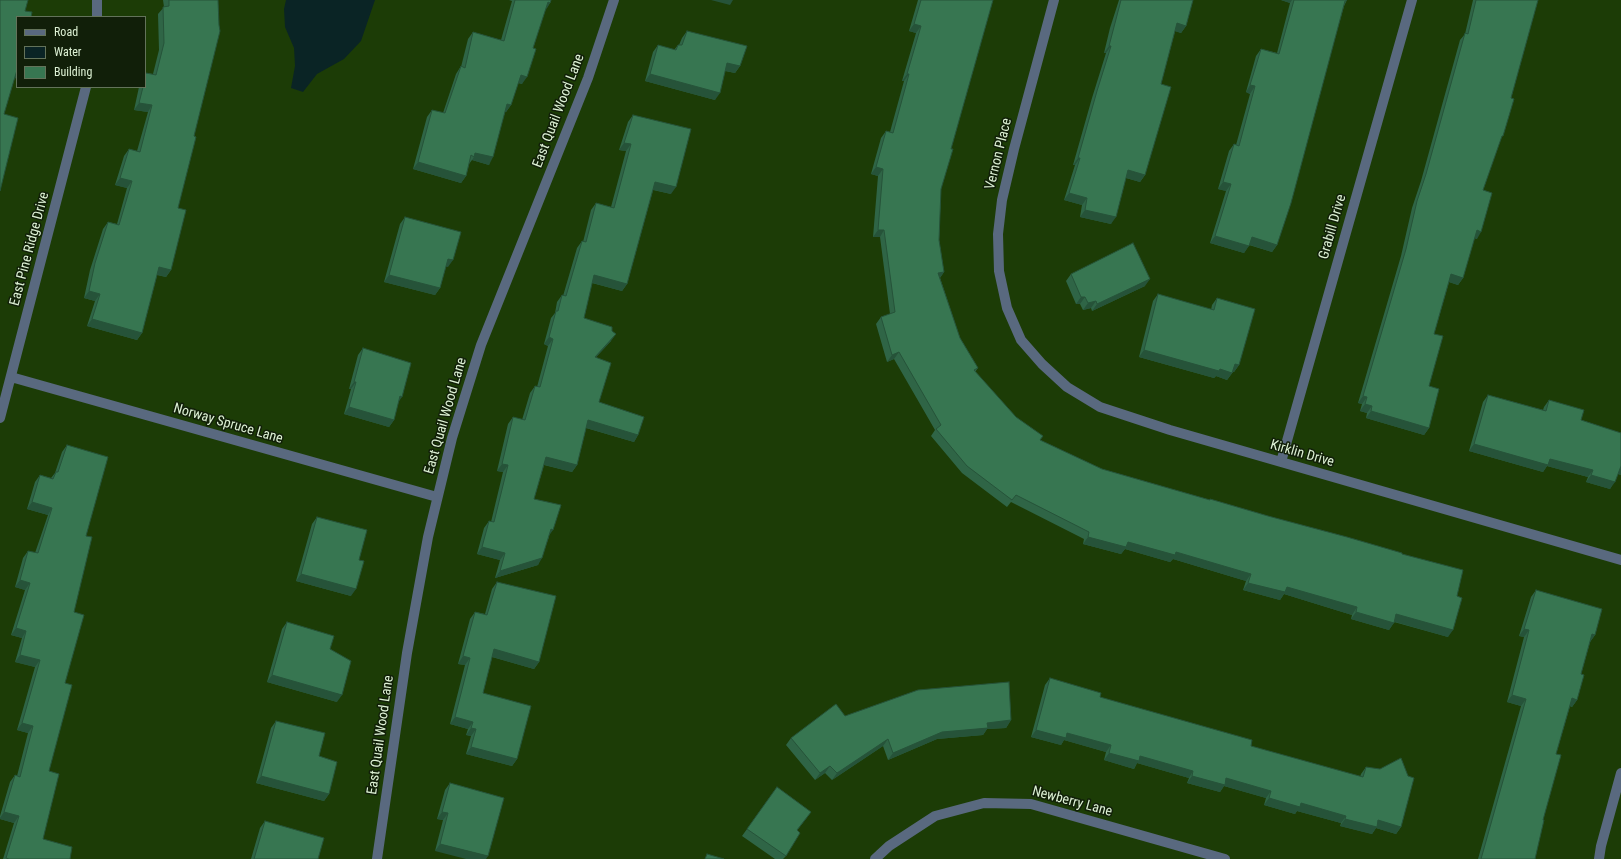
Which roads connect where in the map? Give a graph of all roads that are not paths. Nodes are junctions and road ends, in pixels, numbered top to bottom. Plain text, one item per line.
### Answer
1 (97, 0) edge
2 (614, 0) edge
3 (1054, 0) edge
4 (1412, 0) edge
5 (97, 16) edge
6 (86, 88) edge
7 (1012, 317) joint
8 (11, 378) junction
9 (0, 418) edge
10 (1281, 462) junction
11 (437, 497) junction
12 (1621, 560) edge
13 (1621, 773) edge
14 (377, 859) edge
15 (875, 859) edge
16 (1225, 859) edge
17 (1599, 859) edge

1 - 5 street
2 - 11 street, East Quail Wood Lane
3 - 7 street, Vernon Place
4 - 10 street, Grabill Drive
6 - 8 street, East Pine Ridge Drive
7 - 10 street, Kirklin Drive
8 - 9 street, East Pine Ridge Drive
8 - 11 street, Norway Spruce Lane
10 - 12 street, Kirklin Drive
11 - 14 street, East Quail Wood Lane
13 - 17 street
15 - 16 street, Newberry Lane

